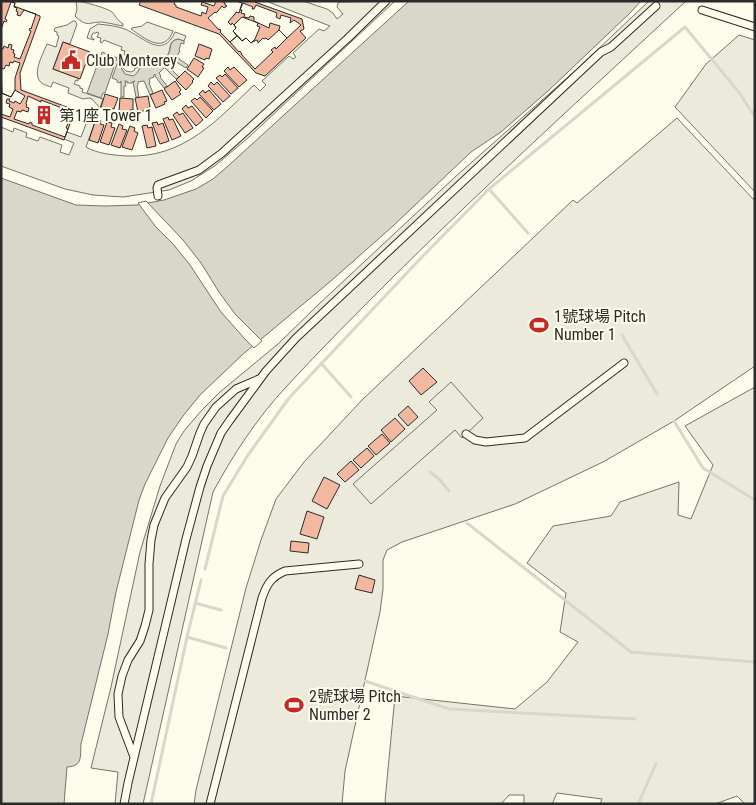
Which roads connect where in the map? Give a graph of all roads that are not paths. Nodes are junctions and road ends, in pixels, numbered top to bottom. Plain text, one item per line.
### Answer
1 (386, 1) edge
2 (656, 6) dead end
3 (702, 10) dead end
4 (755, 27) edge
5 (158, 196) dead end
6 (624, 363) dead end
7 (260, 379) junction
8 (466, 434) dead end
9 (359, 564) dead end
10 (134, 757) junction
11 (124, 804) edge
12 (210, 804) edge

1 - 5 street
2 - 7 street
3 - 4 street
6 - 8 street
7 - 10 street
7 - 10 street
9 - 12 street
10 - 11 street

